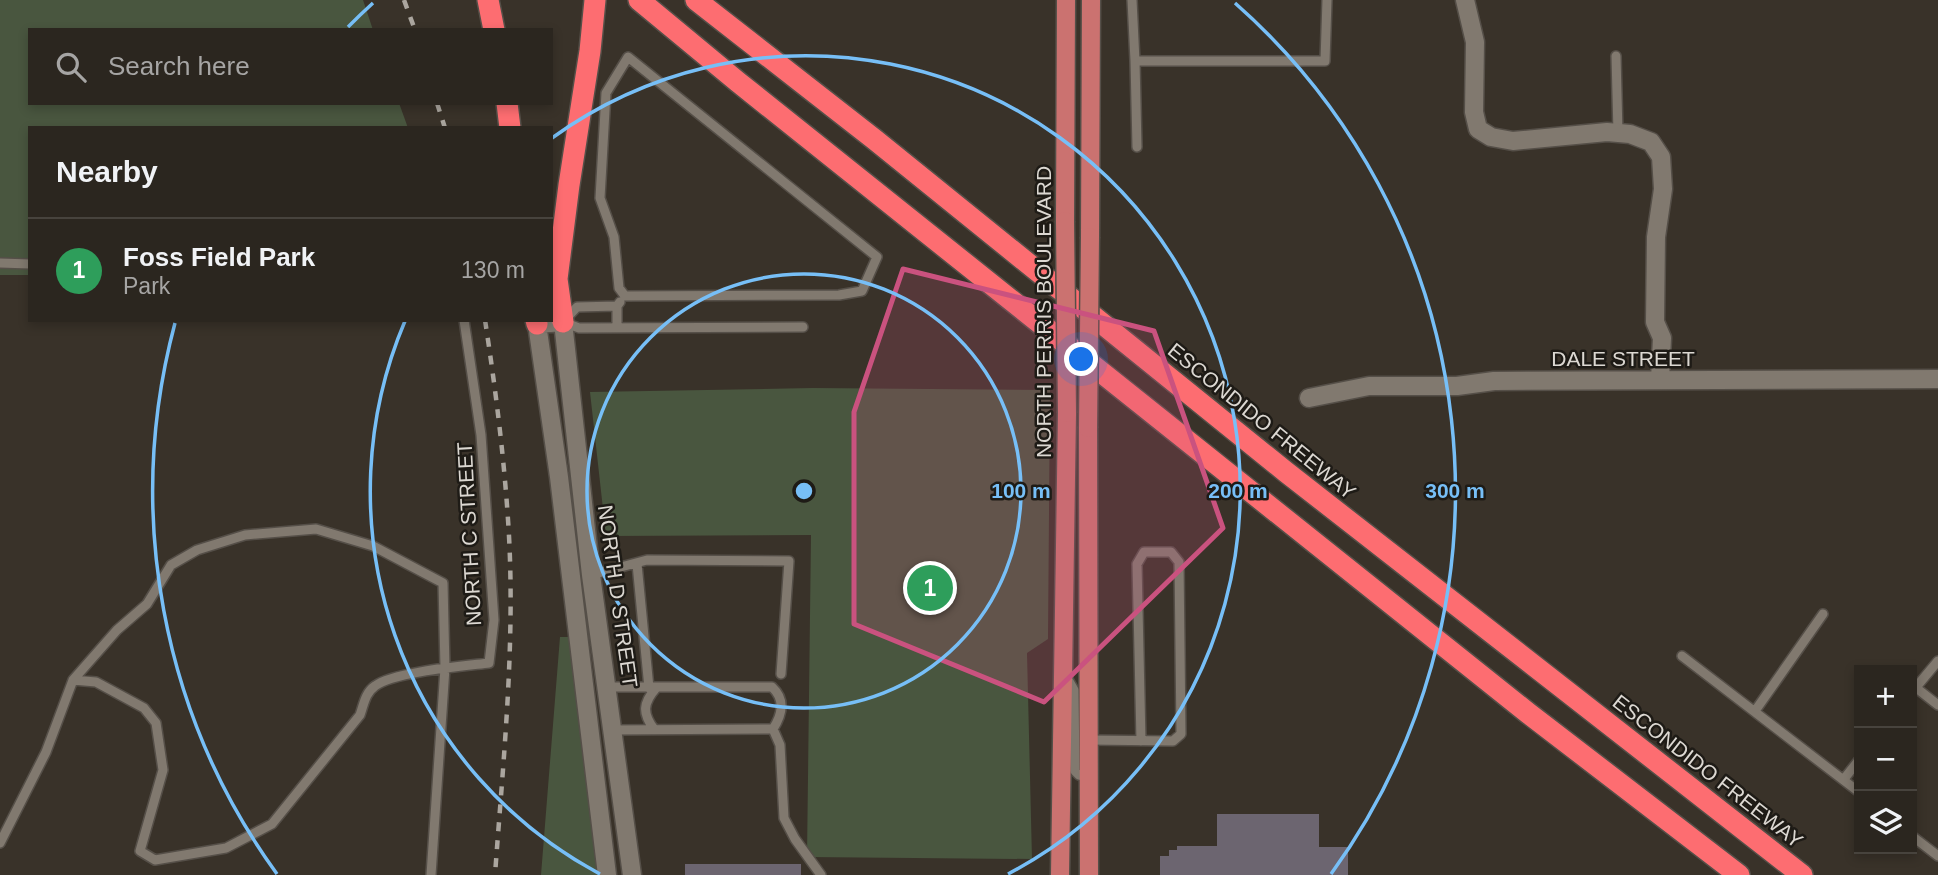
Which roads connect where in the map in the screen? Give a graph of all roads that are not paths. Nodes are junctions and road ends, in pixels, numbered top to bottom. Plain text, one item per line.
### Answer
1 (488, 0) edge
2 (595, 0) edge
3 (639, 0) edge
4 (696, 0) edge
5 (1066, 0) edge
6 (1091, 0) edge
7 (1132, 0) edge
8 (1327, 0) edge
9 (1465, 0) edge
10 (494, 28) edge
11 (1616, 57) dead end
12 (1135, 61) junction
13 (507, 105) edge
14 (510, 126) edge
15 (1618, 133) junction
16 (1137, 148) dead end
17 (0, 263) edge
18 (28, 264) edge
19 (625, 296) junction
20 (617, 306) junction
21 (464, 322) edge
22 (536, 322) edge
23 (563, 322) junction
24 (617, 327) junction
25 (803, 327) dead end
26 (1660, 380) junction
27 (1938, 380) edge
28 (1309, 397) dead end
29 (637, 564) junction
30 (591, 575) junction
31 (570, 580) junction
32 (1823, 614) dead end
33 (1682, 656) dead end
34 (1938, 661) edge
35 (445, 668) junction
36 (1062, 668) junction
37 (781, 674) dead end
38 (73, 680) junction
39 (1917, 686) edge
40 (608, 687) junction
41 (653, 688) junction
42 (1917, 691) edge
43 (1938, 705) edge
44 (1755, 711) junction
45 (654, 729) junction
46 (773, 729) junction
47 (612, 730) junction
48 (1088, 740) junction
49 (1141, 741) junction
50 (1854, 766) edge
51 (1088, 777) junction
52 (1844, 779) junction
53 (1858, 791) edge
54 (1917, 840) edge
55 (0, 843) edge
56 (1938, 856) edge
57 (431, 875) edge
58 (607, 875) edge
59 (632, 875) edge
60 (821, 875) edge
61 (1060, 875) edge
62 (1089, 875) edge
63 (1739, 875) edge
64 (1802, 875) edge

1 - 10 highway
2 - 23 highway
3 - 63 highway
4 - 64 highway, ESCONDIDO FREEWAY
5 - 36 main road, NORTH PERRIS BOULEVARD, bridge
6 - 48 main road, bridge
7 - 12 lane
8 - 12 lane
9 - 15 street
11 - 15 lane
12 - 16 lane
13 - 14 highway
15 - 26 street
17 - 18 lane
19 - 19 lane
19 - 20 lane
20 - 23 lane
20 - 24 lane
21 - 35 lane, NORTH C STREET
22 - 23 street
22 - 31 street, NORTH D STREET
23 - 24 lane
23 - 30 street, NORTH D STREET
24 - 25 lane
26 - 27 street, DALE STREET
26 - 28 street, DALE STREET
29 - 30 lane
29 - 37 lane
29 - 41 lane
30 - 31 street
30 - 40 street, NORTH D STREET
31 - 58 street, NORTH D STREET
32 - 44 lane
33 - 44 lane
34 - 39 lane
35 - 38 lane
35 - 38 lane
35 - 57 lane
36 - 51 lane
36 - 61 main road, NORTH PERRIS BOULEVARD
38 - 55 lane
40 - 41 lane
40 - 47 street, NORTH D STREET
41 - 45 lane
41 - 46 lane
42 - 43 lane
44 - 52 lane
45 - 46 lane
45 - 47 lane
46 - 60 lane
47 - 59 street, NORTH D STREET
48 - 49 lane
48 - 51 main road
49 - 49 lane
50 - 52 lane
51 - 62 main road
52 - 53 lane
54 - 56 lane

